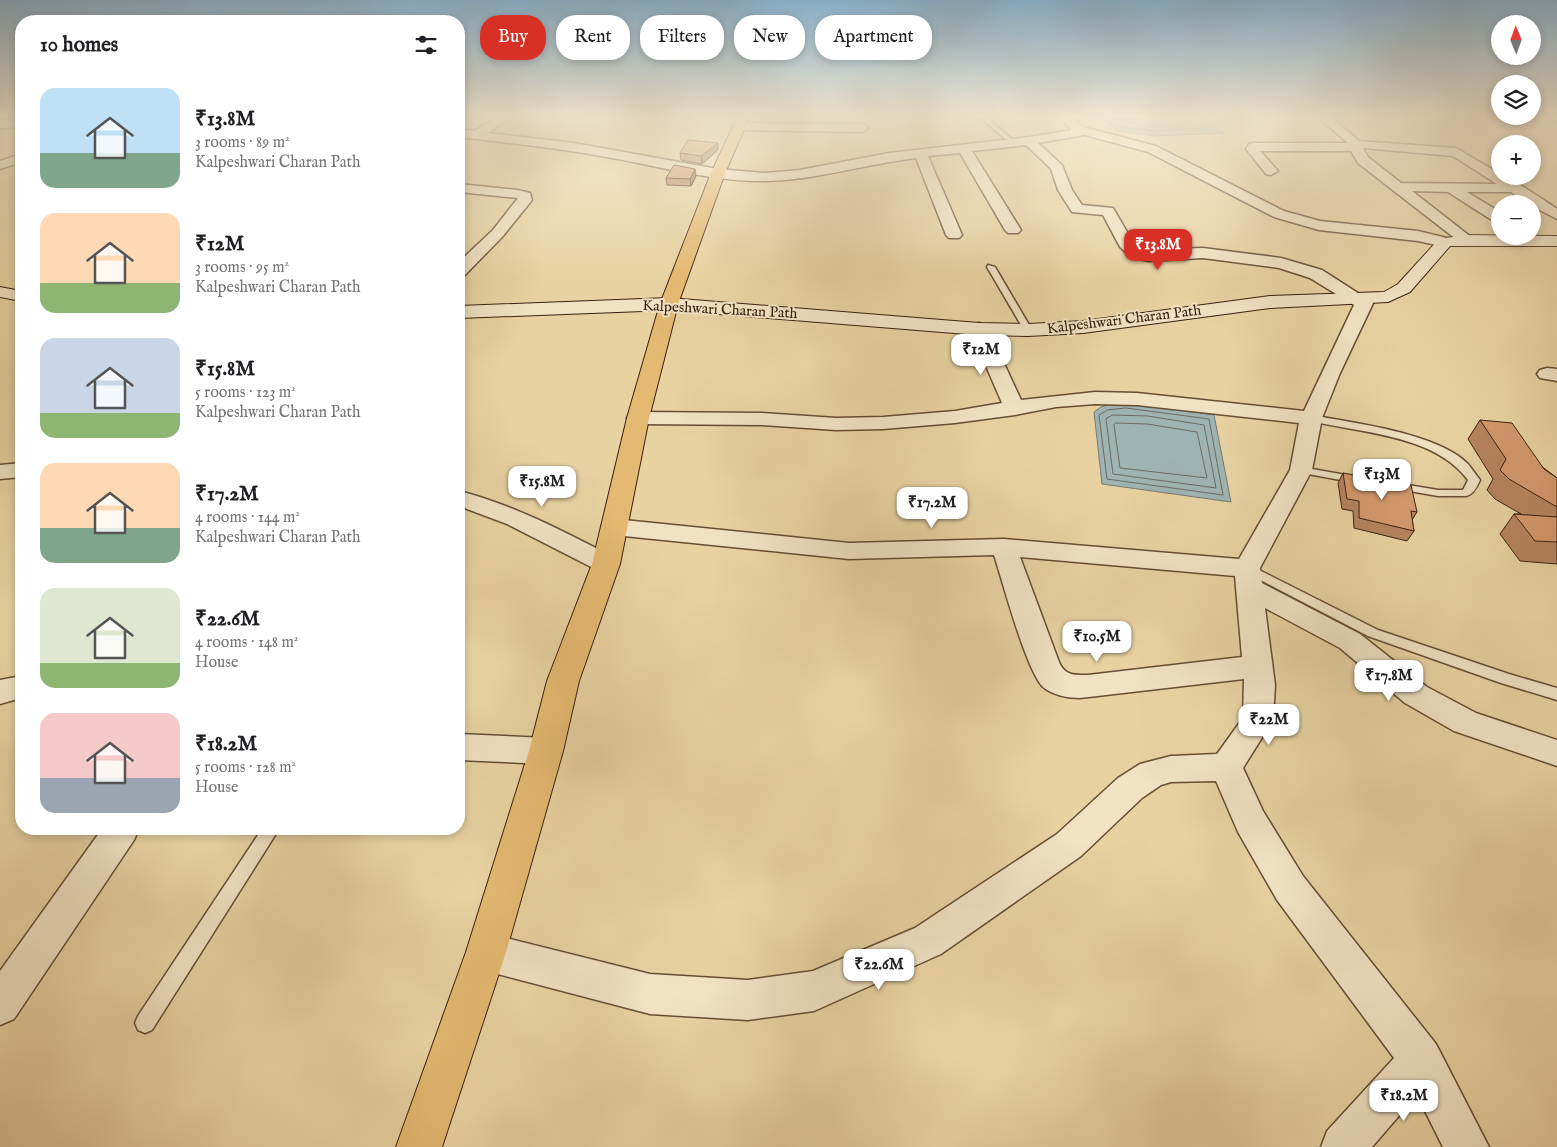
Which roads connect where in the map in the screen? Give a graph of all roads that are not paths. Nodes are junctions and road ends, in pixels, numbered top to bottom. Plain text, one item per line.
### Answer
1 (699, 170) edge
2 (720, 170) edge
3 (820, 170) edge
4 (927, 170) edge
5 (977, 170) edge
6 (1058, 170) edge
7 (1191, 170) edge
8 (1375, 170) edge
9 (1485, 170) edge
10 (718, 173) junction
11 (1397, 187) junction
12 (1452, 188) junction
13 (465, 189) edge
14 (1520, 191) junction
15 (1549, 194) dead end
16 (1491, 213) edge
17 (1557, 215) edge
18 (1013, 230) dead end
19 (954, 235) dead end
20 (1466, 240) junction
21 (1491, 240) edge
22 (1541, 240) edge
23 (1557, 241) edge
24 (1445, 242) junction
25 (465, 265) edge
26 (991, 267) dead end
27 (0, 292) edge
28 (15, 295) edge
29 (1362, 300) junction
30 (669, 304) junction
31 (465, 312) edge
32 (979, 329) junction
33 (1028, 330) junction
34 (1015, 409) junction
35 (638, 418) junction
36 (1311, 418) junction
37 (1301, 470) junction
38 (15, 471) edge
39 (0, 472) edge
40 (1366, 481) edge
41 (1384, 484) edge
42 (465, 500) edge
43 (614, 527) junction
44 (1004, 547) junction
45 (606, 564) junction
46 (1248, 578) junction
47 (1258, 666) junction
48 (15, 688) edge
49 (0, 692) edge
50 (1557, 694) edge
51 (465, 747) edge
52 (546, 751) junction
53 (1557, 753) edge
54 (1226, 767) junction
55 (118, 835) edge
56 (268, 835) edge
57 (486, 952) junction
58 (0, 1005) edge
59 (145, 1022) dead end
60 (1421, 1059) junction
61 (419, 1147) edge
62 (1343, 1147) edge
63 (1467, 1147) edge

1 - 10 street
2 - 10 main road
3 - 10 street
4 - 19 street
5 - 18 street
6 - 29 street
7 - 24 street
8 - 11 street
9 - 14 street
10 - 30 main road
11 - 12 street
11 - 20 street
12 - 14 street
12 - 16 street
13 - 25 street
14 - 15 street
14 - 17 street
20 - 21 street
20 - 24 street
22 - 23 street
24 - 29 street, Kalpeshwari Charan Path
26 - 33 lane
27 - 28 street
29 - 33 street, Kalpeshwari Charan Path
29 - 36 street
30 - 31 street, Kalpeshwari Charan Path
30 - 32 street, Kalpeshwari Charan Path
30 - 35 main road
32 - 33 street, Kalpeshwari Charan Path
32 - 34 street
34 - 35 street
34 - 36 street
35 - 43 main road
36 - 37 street
36 - 41 lane
37 - 40 lane
37 - 46 street
38 - 39 street
42 - 45 street
43 - 44 street
43 - 45 main road
44 - 46 street
44 - 47 street
45 - 52 main road
46 - 47 street
46 - 50 lane
46 - 53 street
47 - 54 street
48 - 49 street
51 - 52 street
52 - 57 main road
54 - 57 street
54 - 60 street
55 - 58 street
56 - 59 lane
57 - 61 main road
60 - 62 street
60 - 63 street

